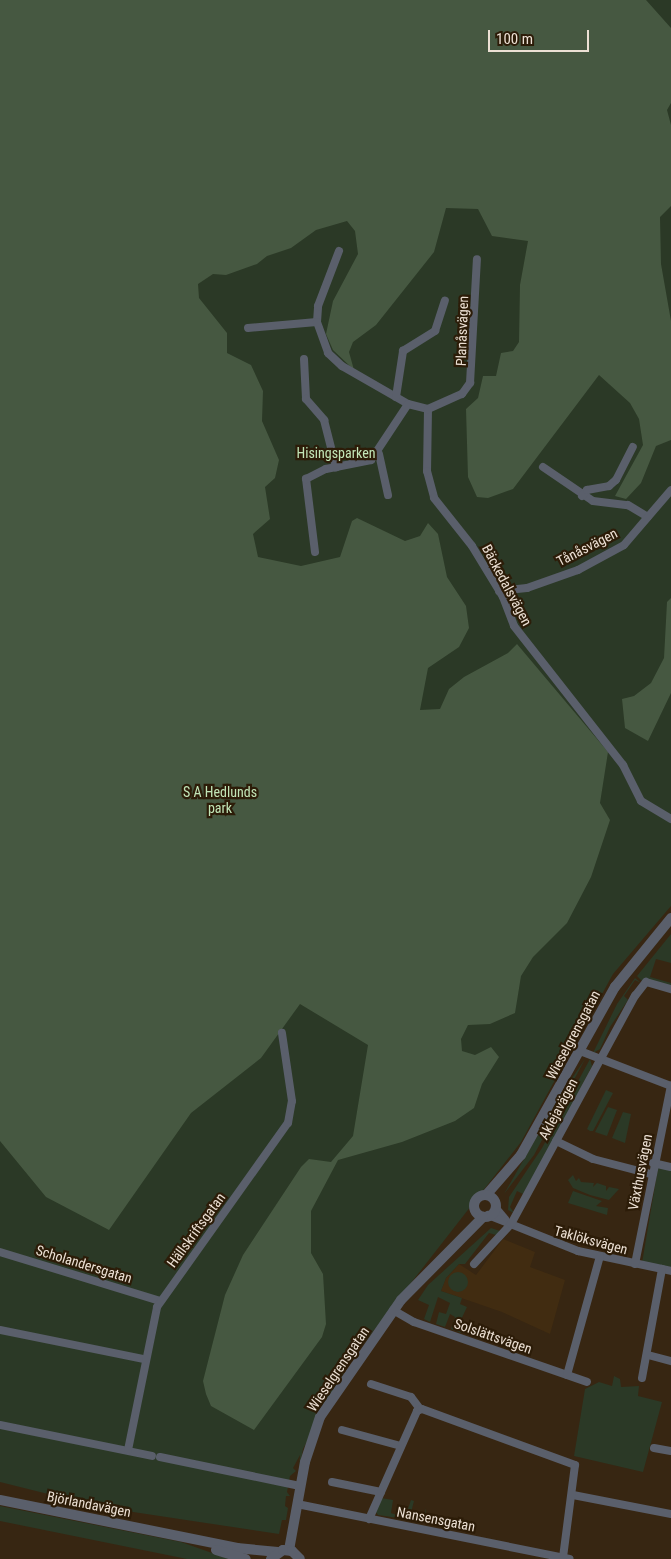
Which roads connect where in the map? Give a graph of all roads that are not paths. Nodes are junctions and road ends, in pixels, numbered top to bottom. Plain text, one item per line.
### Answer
1 (339, 250) dead end
2 (478, 259) dead end
3 (445, 301) dead end
4 (316, 322) junction
5 (248, 328) dead end
6 (304, 359) dead end
7 (396, 397) junction
8 (408, 404) junction
9 (428, 410) junction
10 (633, 447) dead end
11 (379, 454) junction
12 (336, 467) junction
13 (543, 467) dead end
14 (671, 490) edge
15 (388, 495) dead end
16 (582, 496) junction
17 (648, 517) junction
18 (315, 552) dead end
19 (499, 591) junction
20 (671, 819) edge
21 (671, 918) edge
22 (671, 989) edge
23 (282, 1033) dead end
24 (580, 1051) junction
25 (598, 1059) junction
26 (671, 1086) edge
27 (556, 1141) junction
28 (653, 1164) junction
29 (671, 1167) edge
30 (510, 1173) junction
31 (651, 1174) junction
32 (487, 1194) junction
33 (487, 1210) junction
34 (510, 1223) junction
35 (0, 1252) edge
36 (600, 1256) junction
37 (474, 1264) dead end
38 (635, 1264) junction
39 (662, 1269) junction
40 (671, 1271) edge
41 (160, 1301) junction
42 (393, 1310) junction
43 (0, 1330) edge
44 (648, 1355) junction
45 (144, 1359) junction
46 (671, 1362) edge
47 (567, 1376) junction
48 (642, 1378) dead end
49 (587, 1382) dead end
50 (371, 1384) dead end
51 (420, 1409) junction
52 (0, 1425) edge
53 (342, 1430) dead end
54 (401, 1446) junction
55 (654, 1448) dead end
56 (128, 1450) junction
57 (671, 1451) edge
58 (332, 1482) dead end
59 (300, 1486) junction
60 (381, 1492) junction
61 (573, 1495) junction
62 (0, 1500) edge
63 (297, 1504) junction
64 (671, 1514) edge
65 (369, 1519) junction
66 (173, 1535) junction
67 (279, 1554) edge
68 (566, 1558) edge
69 (246, 1559) edge
70 (300, 1559) edge

1 - 4 street
2 - 9 street, Planåsvägen
3 - 7 street
4 - 5 street
4 - 7 street
6 - 12 street
7 - 8 street
8 - 9 street
8 - 11 street
9 - 19 street, Bäckedalsvägen
10 - 16 street
11 - 12 street
11 - 15 street
12 - 18 street
13 - 16 street, Tånåsvägen
14 - 17 street, Tånåsvägen
16 - 17 street, Tånåsvägen
17 - 19 street, Tånåsvägen
19 - 20 street, Bäckedalsvägen
21 - 24 street, Wieselgrensgatan
22 - 25 street, Aklejavägen
23 - 41 street, Hällskriftsgatan
24 - 25 street
24 - 30 street, Wieselgrensgatan
25 - 26 street
25 - 27 street, Aklejavägen
26 - 28 street, Växthusvägen
27 - 31 street
27 - 34 street, Aklejavägen
28 - 29 street
28 - 31 street, Växthusvägen
30 - 32 street, Wieselgrensgatan
30 - 33 street, Wieselgrensgatan
31 - 38 street, Växthusvägen
32 - 33 street
32 - 33 street, Wieselgrensgatan
33 - 34 street, Taklöksvägen
33 - 42 street, Wieselgrensgatan
34 - 36 street, Taklöksvägen
34 - 37 street, Aklejavägen
35 - 41 street, Scholandersgatan
36 - 38 street, Taklöksvägen
36 - 47 street
38 - 39 street, Taklöksvägen
39 - 40 street, Taklöksvägen
39 - 44 street
41 - 45 street, Hällskriftsgatan
42 - 47 street, Solslättsvägen
42 - 59 street, Wieselgrensgatan
43 - 45 street
44 - 46 street
44 - 48 street
45 - 56 street, Hällskriftsgatan
47 - 49 street, Solslättsvägen
50 - 51 street
51 - 54 street
51 - 61 street
52 - 56 street
53 - 54 street
54 - 60 street
55 - 57 street
56 - 59 street
58 - 60 street
59 - 63 street, Wieselgrensgatan
60 - 65 street
61 - 64 street
61 - 68 street
62 - 66 street, Björlandavägen
63 - 65 street, Nansensgatan
63 - 67 street, Wieselgrensgatan
65 - 68 street, Nansensgatan
66 - 67 street, Björlandavägen
66 - 69 street, Björlandavägen
67 - 70 street, Björlandavägen

